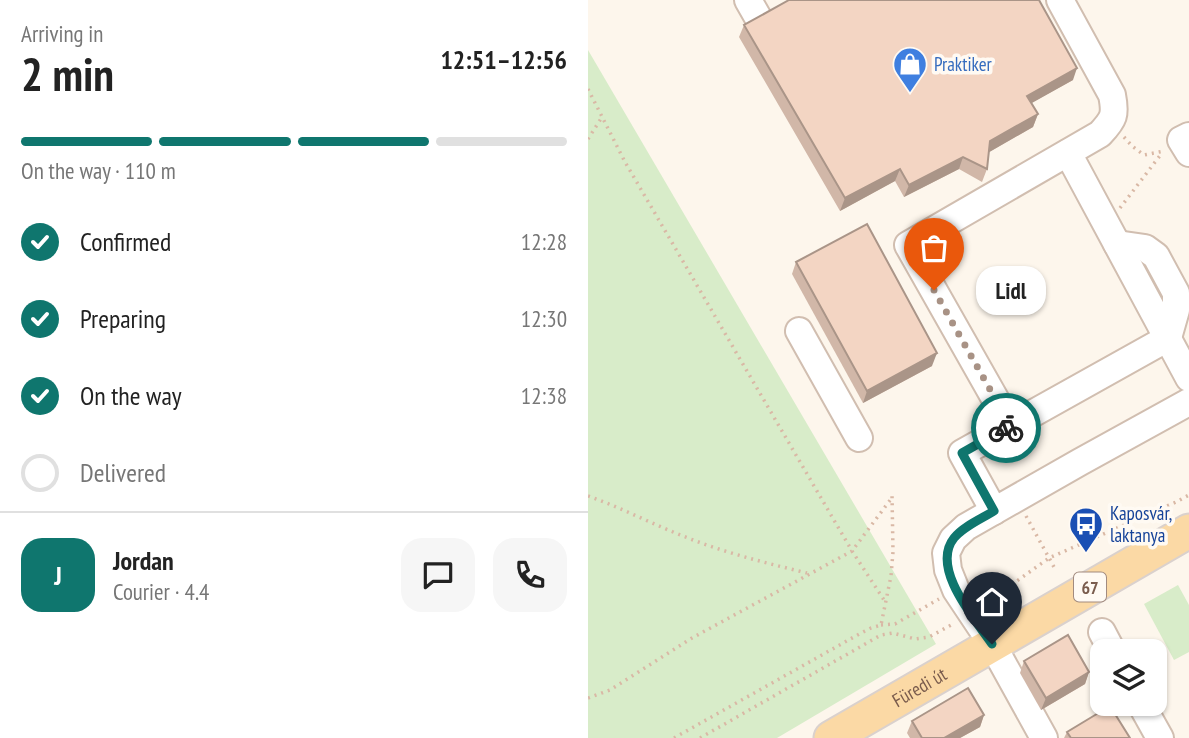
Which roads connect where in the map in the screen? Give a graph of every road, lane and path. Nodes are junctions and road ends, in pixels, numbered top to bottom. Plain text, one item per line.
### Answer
1 (1060, 0) edge
2 (588, 89) edge
3 (602, 117) junction
4 (1112, 121) junction
5 (588, 139) edge
6 (1181, 145) edge
7 (1068, 153) junction
8 (1112, 234) junction
9 (799, 331) dead end
10 (1168, 338) junction
11 (1189, 378) edge
12 (1189, 402) edge
13 (1010, 425) junction
14 (859, 438) dead end
15 (1189, 495) edge
16 (588, 496) edge
17 (1006, 505) junction
18 (1189, 531) edge
19 (852, 551) junction
20 (1049, 558) junction
21 (1054, 566) dead end
22 (809, 574) junction
23 (956, 590) junction
24 (886, 603) junction
25 (971, 614) junction
26 (881, 625) junction
27 (992, 644) junction
28 (588, 698) edge
29 (1148, 716) edge
30 (674, 738) edge
31 (700, 738) edge
32 (831, 738) edge
33 (1044, 738) edge
34 (1160, 738) edge

1 - 4 street
2 - 3 path
3 - 5 path
3 - 19 path
4 - 6 path
4 - 7 street
6 - 8 path
7 - 8 street
7 - 13 street
8 - 10 street
9 - 14 street
10 - 11 street
10 - 13 street
12 - 17 street
13 - 17 street
15 - 20 path
16 - 22 path
17 - 20 path
17 - 23 street
18 - 27 main road, Füredi út / 67
19 - 22 path
19 - 24 path
19 - 24 path
20 - 21 path
20 - 25 path
22 - 28 path
23 - 25 street
23 - 26 path
24 - 26 path
25 - 27 street
25 - 31 path
26 - 30 path
27 - 32 main road, Füredi út / 67
27 - 33 street
29 - 34 street

